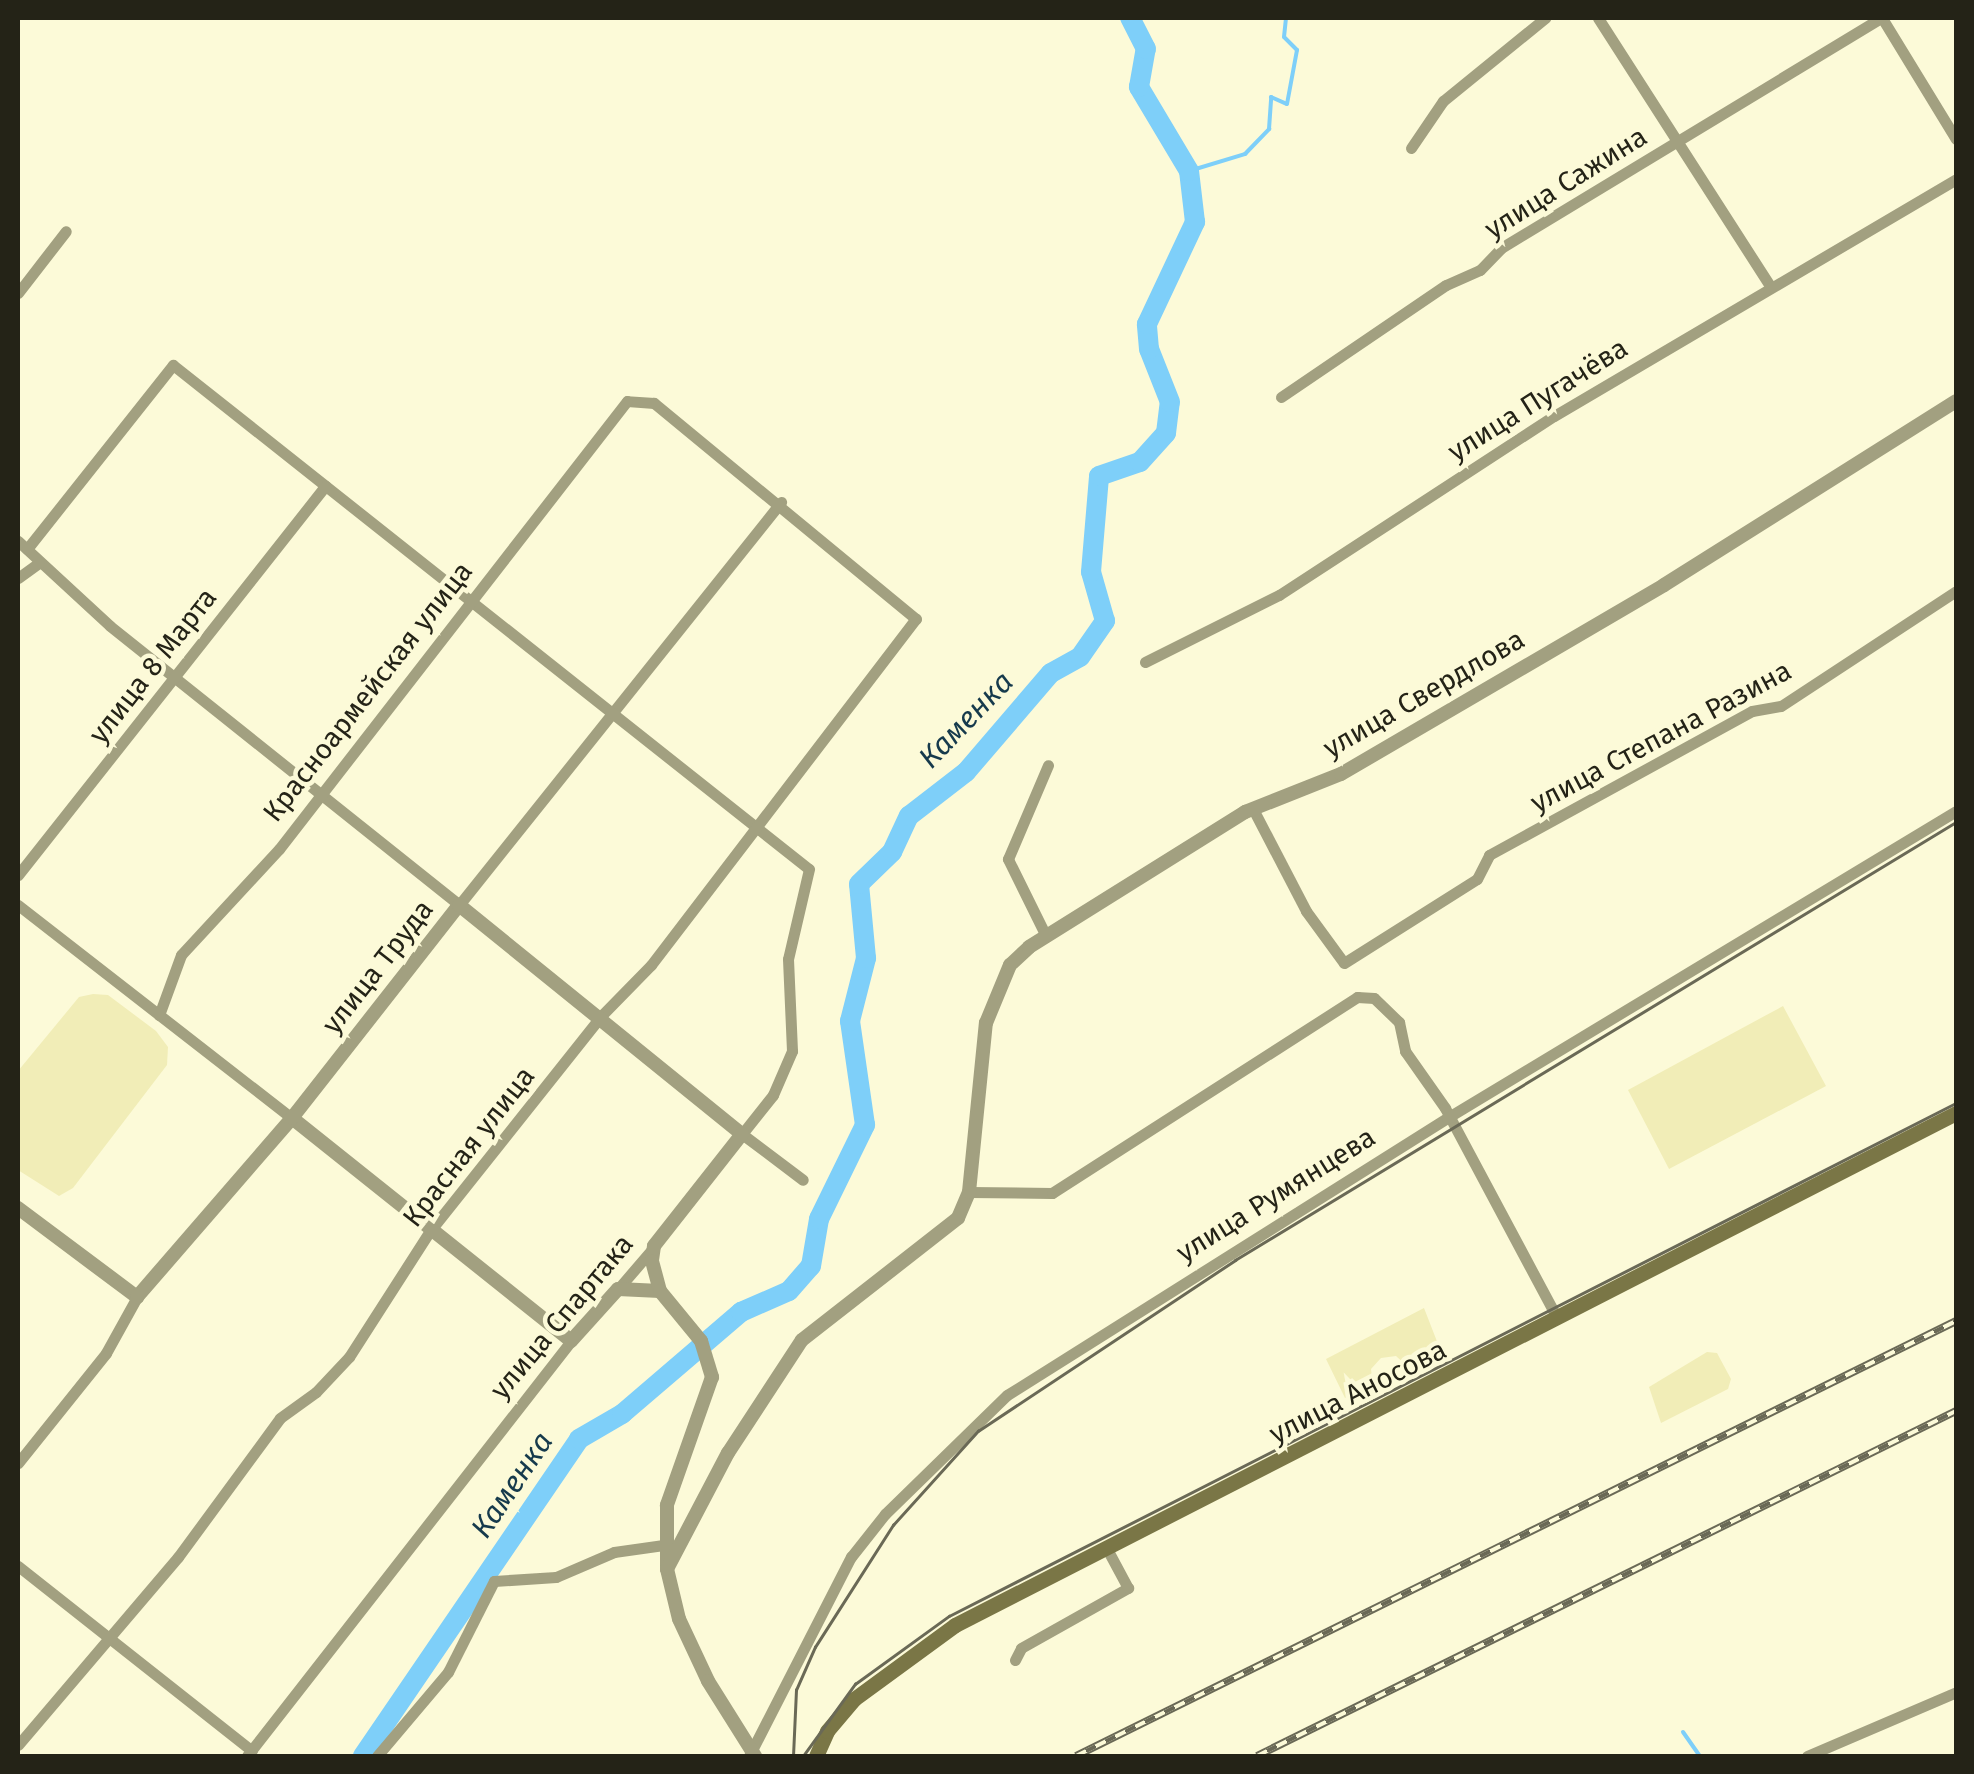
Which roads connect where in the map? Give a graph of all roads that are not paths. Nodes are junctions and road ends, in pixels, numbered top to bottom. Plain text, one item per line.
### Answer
1 (1545, 18) edge
2 (1598, 18) edge
3 (1881, 18) edge
4 (1956, 139) edge
5 (1682, 142) junction
6 (1411, 148) dead end
7 (1956, 179) edge
8 (66, 231) dead end
9 (1771, 287) junction
10 (18, 293) edge
11 (1281, 397) dead end
12 (1956, 401) edge
13 (325, 486) junction
14 (781, 502) junction
15 (22, 545) edge
16 (39, 563) junction
17 (18, 578) edge
18 (1956, 591) edge
19 (468, 602) junction
20 (1145, 662) dead end
21 (178, 677) junction
22 (616, 715) junction
23 (1048, 765) dead end
24 (319, 798) junction
25 (1253, 808) junction
26 (1956, 810) edge
27 (754, 826) junction
28 (18, 874) edge
29 (18, 904) edge
30 (459, 905) junction
31 (1046, 936) junction
32 (159, 1015) junction
33 (602, 1015) junction
34 (1956, 1114) edge
35 (292, 1118) junction
36 (1447, 1118) junction
37 (742, 1134) junction
38 (803, 1180) dead end
39 (969, 1192) junction
40 (18, 1208) edge
41 (430, 1231) junction
42 (654, 1246) junction
43 (618, 1290) junction
44 (660, 1291) junction
45 (137, 1296) junction
46 (1557, 1318) junction
47 (571, 1341) junction
48 (18, 1463) edge
49 (664, 1545) junction
50 (1106, 1547) junction
51 (18, 1566) edge
52 (666, 1569) junction
53 (106, 1642) junction
54 (1015, 1660) dead end
55 (1956, 1692) edge
56 (18, 1745) edge
57 (250, 1754) edge
58 (377, 1756) edge
59 (752, 1756) edge
60 (816, 1756) edge
61 (1807, 1756) edge

1 - 6 street
2 - 5 street
3 - 4 street
3 - 5 street, улица Сажина
5 - 9 street
5 - 11 street, улица Сажина
7 - 9 street, улица Пугачёва
8 - 10 street
9 - 20 street, улица Пугачёва
12 - 25 street, улица Свердлова
13 - 15 street
13 - 19 street
13 - 21 street, улица 8 Марта
14 - 19 street, Красноармейская улица
14 - 22 street, улица Труда
14 - 27 street, Красная улица
15 - 16 street
16 - 17 street
16 - 21 street
18 - 25 street, улица Степана Разина
19 - 22 street
19 - 24 street, Красноармейская улица
21 - 24 street
21 - 28 street, улица 8 Марта
22 - 27 street
22 - 30 street, улица Труда
23 - 31 street
24 - 30 street
24 - 32 street, Красноармейская улица
25 - 31 street, улица Свердлова
26 - 36 street, улица Румянцева
27 - 33 street, Красная улица
27 - 37 street, улица Спартака
29 - 32 street
30 - 33 street
30 - 35 street, улица Труда
31 - 39 street, улица Свердлова
32 - 35 street
33 - 37 street
33 - 41 street, Красная улица
34 - 46 main road, улица Аносова
35 - 41 street
35 - 45 street, улица Труда
36 - 39 street
36 - 46 street
36 - 59 street, улица Румянцева
37 - 38 street
37 - 42 street, улица Спартака
39 - 52 street
40 - 45 street
41 - 47 street
41 - 53 street, Красная улица
42 - 43 street, улица Спартака
42 - 44 street
43 - 44 street
43 - 47 street, улица Спартака
44 - 49 street
45 - 48 street, улица Труда
46 - 50 main road, улица Аносова
47 - 57 street, улица Спартака
49 - 52 street
49 - 58 street
50 - 54 street
50 - 60 main road, улица Аносова
51 - 53 street
52 - 59 street
53 - 56 street, Красная улица
53 - 57 street
55 - 61 street

